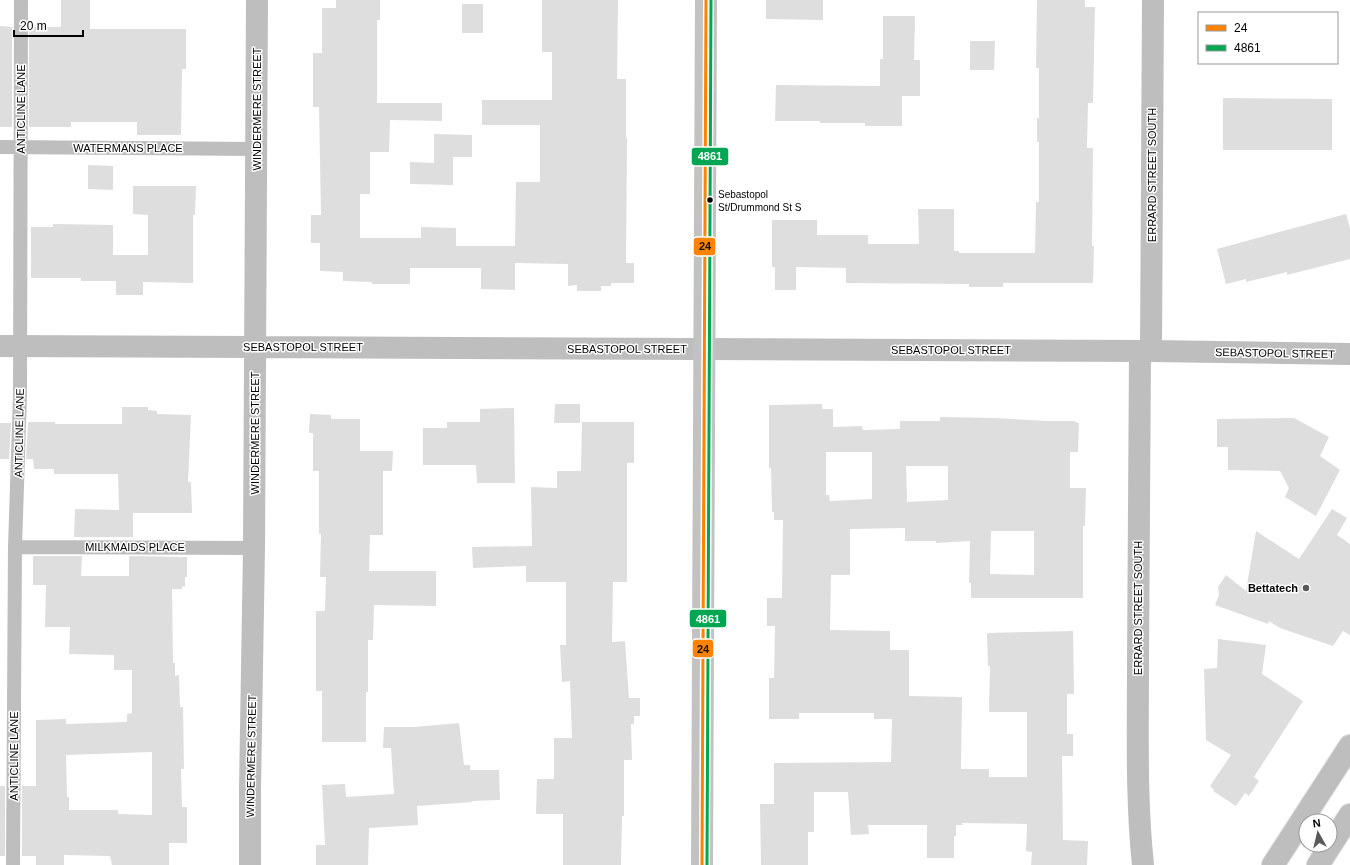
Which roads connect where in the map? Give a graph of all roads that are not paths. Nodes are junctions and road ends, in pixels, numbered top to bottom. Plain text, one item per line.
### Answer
1 (21, 0) edge
2 (257, 0) edge
3 (706, 0) edge
4 (1153, 0) edge
5 (0, 147) edge
6 (20, 148) junction
7 (257, 149) junction
8 (10, 346) edge
9 (256, 347) junction
10 (705, 349) junction
11 (1146, 351) junction
12 (1350, 354) edge
13 (15, 547) junction
14 (254, 548) junction
15 (1350, 746) edge
16 (1350, 815) edge
17 (13, 865) edge
18 (250, 865) edge
19 (702, 865) edge
20 (1143, 865) edge
21 (1273, 865) edge
22 (1318, 865) edge

1 - 6 lane, ANTICLINE LANE
2 - 7 main road, WINDERMERE STREET
3 - 10 main road
4 - 11 main road, ERRARD STREET SOUTH
5 - 6 lane, WATERMANS PLACE
6 - 7 lane, WATERMANS PLACE
6 - 8 lane, ANTICLINE LANE
7 - 9 main road, WINDERMERE STREET
8 - 9 main road, SEBASTOPOL STREET
8 - 13 lane, ANTICLINE LANE
9 - 10 main road, SEBASTOPOL STREET
9 - 14 main road, WINDERMERE STREET
10 - 11 main road, SEBASTOPOL STREET
10 - 19 main road
11 - 12 main road, SEBASTOPOL STREET
11 - 20 main road, ERRARD STREET SOUTH
13 - 14 lane, MILKMAIDS PLACE
13 - 17 lane, ANTICLINE LANE
14 - 18 main road, WINDERMERE STREET
15 - 21 main road
16 - 22 main road

